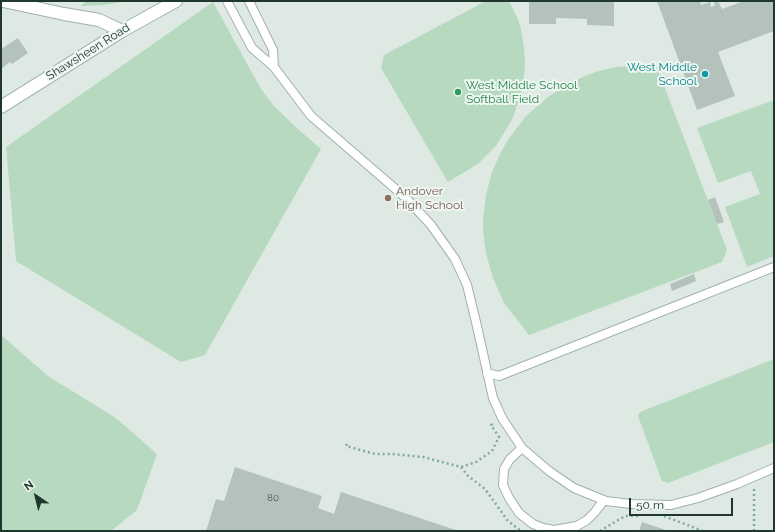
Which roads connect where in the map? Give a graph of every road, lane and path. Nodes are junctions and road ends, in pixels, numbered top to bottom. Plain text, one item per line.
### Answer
1 (3, 1) edge
2 (176, 1) edge
3 (227, 1) edge
4 (249, 1) edge
5 (122, 31) junction
6 (274, 67) junction
7 (1, 107) edge
8 (774, 267) edge
9 (487, 372) junction
10 (502, 418) junction
11 (347, 444) dead end
12 (522, 448) junction
13 (461, 467) junction
14 (774, 468) edge
15 (604, 500) junction
16 (662, 516) dead end
17 (520, 531) edge
18 (703, 531) edge

1 - 5 main road
2 - 5 main road, Shawsheen Road
3 - 6 lane
4 - 6 lane
5 - 7 main road, Shawsheen Road
6 - 9 lane
8 - 9 lane
9 - 10 lane
10 - 12 lane
10 - 13 path
11 - 13 path
12 - 15 lane
12 - 15 lane
13 - 17 path
14 - 15 lane
16 - 18 path

